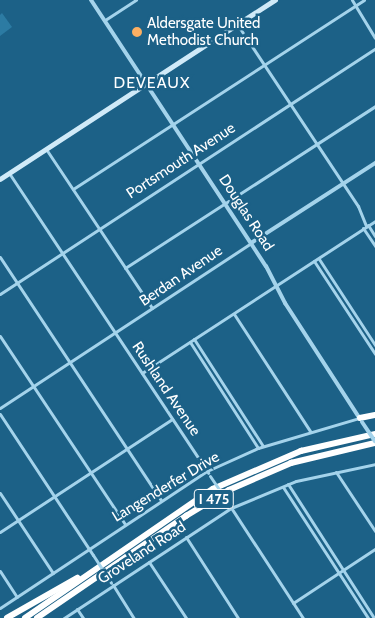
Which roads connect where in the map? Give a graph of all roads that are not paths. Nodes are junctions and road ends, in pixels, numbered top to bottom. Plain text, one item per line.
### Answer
1 (92, 0) edge
2 (136, 0) edge
3 (275, 0) edge
4 (352, 0) edge
5 (364, 0) edge
6 (355, 6) junction
7 (105, 20) junction
8 (237, 24) junction
9 (375, 38) edge
10 (375, 49) edge
11 (264, 64) junction
12 (146, 83) junction
13 (290, 104) junction
14 (375, 106) edge
15 (173, 122) junction
16 (316, 143) junction
17 (46, 149) junction
18 (199, 162) junction
19 (375, 163) edge
20 (9, 173) junction
21 (0, 179) edge
22 (343, 184) junction
23 (73, 189) junction
24 (225, 202) junction
25 (375, 221) edge
26 (366, 227) junction
27 (99, 228) junction
28 (375, 236) edge
29 (251, 243) junction
30 (375, 246) edge
31 (62, 253) junction
32 (0, 257) edge
33 (319, 259) junction
34 (314, 261) junction
35 (125, 268) junction
36 (17, 282) junction
37 (276, 286) junction
38 (0, 294) edge
39 (152, 308) junction
40 (234, 314) junction
41 (115, 333) junction
42 (0, 336) edge
43 (194, 339) junction
44 (190, 342) junction
45 (375, 345) edge
46 (375, 354) edge
47 (70, 362) junction
48 (142, 373) junction
49 (34, 386) junction
50 (0, 408) edge
51 (0, 414) edge
52 (375, 415) edge
53 (172, 419) junction
54 (361, 420) junction
55 (310, 431) junction
56 (375, 434) edge
57 (375, 442) edge
58 (263, 446) junction
59 (258, 448) junction
60 (127, 449) junction
61 (375, 464) edge
62 (207, 471) junction
63 (91, 472) junction
64 (336, 472) junction
65 (288, 484) junction
66 (283, 486) junction
67 (0, 493) edge
68 (55, 497) junction
69 (161, 500) junction
70 (231, 508) junction
71 (18, 520) junction
72 (160, 523) junction
73 (125, 524) junction
74 (375, 531) edge
75 (0, 532) edge
76 (186, 537) junction
77 (89, 549) junction
78 (375, 549) edge
79 (149, 562) junction
80 (343, 570) junction
81 (0, 571) edge
82 (52, 573) junction
83 (339, 573) junction
84 (112, 584) junction
85 (17, 597) junction
86 (293, 603) junction
87 (0, 608) edge
88 (77, 609) junction
89 (7, 618) edge
90 (25, 618) edge
91 (39, 618) edge
92 (64, 618) edge
93 (82, 618) edge
94 (134, 618) edge
95 (186, 618) edge
96 (238, 618) edge
97 (303, 618) edge
98 (368, 618) edge
99 (374, 618) edge

1 - 7 street, Douglas Road
2 - 7 street
3 - 8 main road
4 - 6 street
5 - 6 street
6 - 9 street
6 - 11 street
7 - 12 street, Douglas Road
8 - 11 street
8 - 12 main road
10 - 13 street, Portsmouth Avenue
11 - 13 street
11 - 15 street
12 - 15 street, Douglas Road
12 - 17 main road
13 - 16 street
13 - 18 street, Portsmouth Avenue
14 - 16 street
15 - 18 street, Douglas Road
15 - 23 street
16 - 22 street
16 - 24 street
17 - 20 main road
17 - 23 street
18 - 24 street, Douglas Road
18 - 27 street, Portsmouth Avenue
19 - 22 street, Berdan Avenue
20 - 21 main road
20 - 31 street, Rushland Avenue
22 - 26 street
22 - 29 street, Berdan Avenue
23 - 27 street
24 - 29 street, Douglas Road
24 - 35 street
25 - 26 street
26 - 28 street
26 - 30 street
26 - 33 street
27 - 31 street, Portsmouth Avenue
27 - 35 street
29 - 37 street, Douglas Road
29 - 39 street, Berdan Avenue
31 - 36 street, Portsmouth Avenue
31 - 41 street, Rushland Avenue
32 - 36 street
33 - 34 street
33 - 45 street
34 - 37 street
34 - 46 street
35 - 39 street
36 - 38 street, Portsmouth Avenue
36 - 47 street
37 - 40 street
37 - 54 street, Douglas Road
39 - 41 street, Berdan Avenue
40 - 43 street
40 - 55 street
41 - 47 street, Berdan Avenue
41 - 48 street, Rushland Avenue
42 - 49 street
43 - 44 street
43 - 58 street
44 - 48 street
44 - 59 street
47 - 49 street, Berdan Avenue
47 - 60 street
48 - 53 street, Rushland Avenue
49 - 50 street, Berdan Avenue
49 - 63 street
51 - 68 street
52 - 54 highway
53 - 60 street
53 - 62 street, Rushland Avenue
54 - 55 street, Langenderfer Drive
54 - 57 street, Douglas Road, bridge
55 - 58 street, Langenderfer Drive
56 - 72 highway, I 475
57 - 91 highway, I 475
58 - 59 street, Langenderfer Drive
59 - 62 street, Langenderfer Drive
60 - 63 street
60 - 69 street
61 - 64 street, Groveland Road
62 - 69 street, Langenderfer Drive
62 - 70 street, Rushland Avenue, bridge
63 - 68 street
63 - 73 street
64 - 65 street, Groveland Road
64 - 74 street
65 - 66 street, Groveland Road
65 - 80 street
66 - 70 street, Groveland Road
66 - 83 street
67 - 71 street
68 - 71 street
68 - 77 street
69 - 73 street, Langenderfer Drive
70 - 76 street, Groveland Road
70 - 86 street, Rushland Avenue
71 - 75 street
71 - 82 street
72 - 89 highway
72 - 90 highway, I 475
73 - 77 street, Langenderfer Drive
76 - 79 street, Groveland Road
76 - 96 street
77 - 82 street, Langenderfer Drive
77 - 84 street, bridge
78 - 80 street
79 - 84 street, Groveland Road
79 - 95 street
80 - 83 street
80 - 99 street
81 - 85 street
82 - 85 street, Langenderfer Drive
83 - 86 street
83 - 98 street
84 - 88 street, Groveland Road
84 - 94 street
85 - 87 street, Langenderfer Drive
86 - 97 street, Rushland Avenue
88 - 92 street, Groveland Road
88 - 93 street

